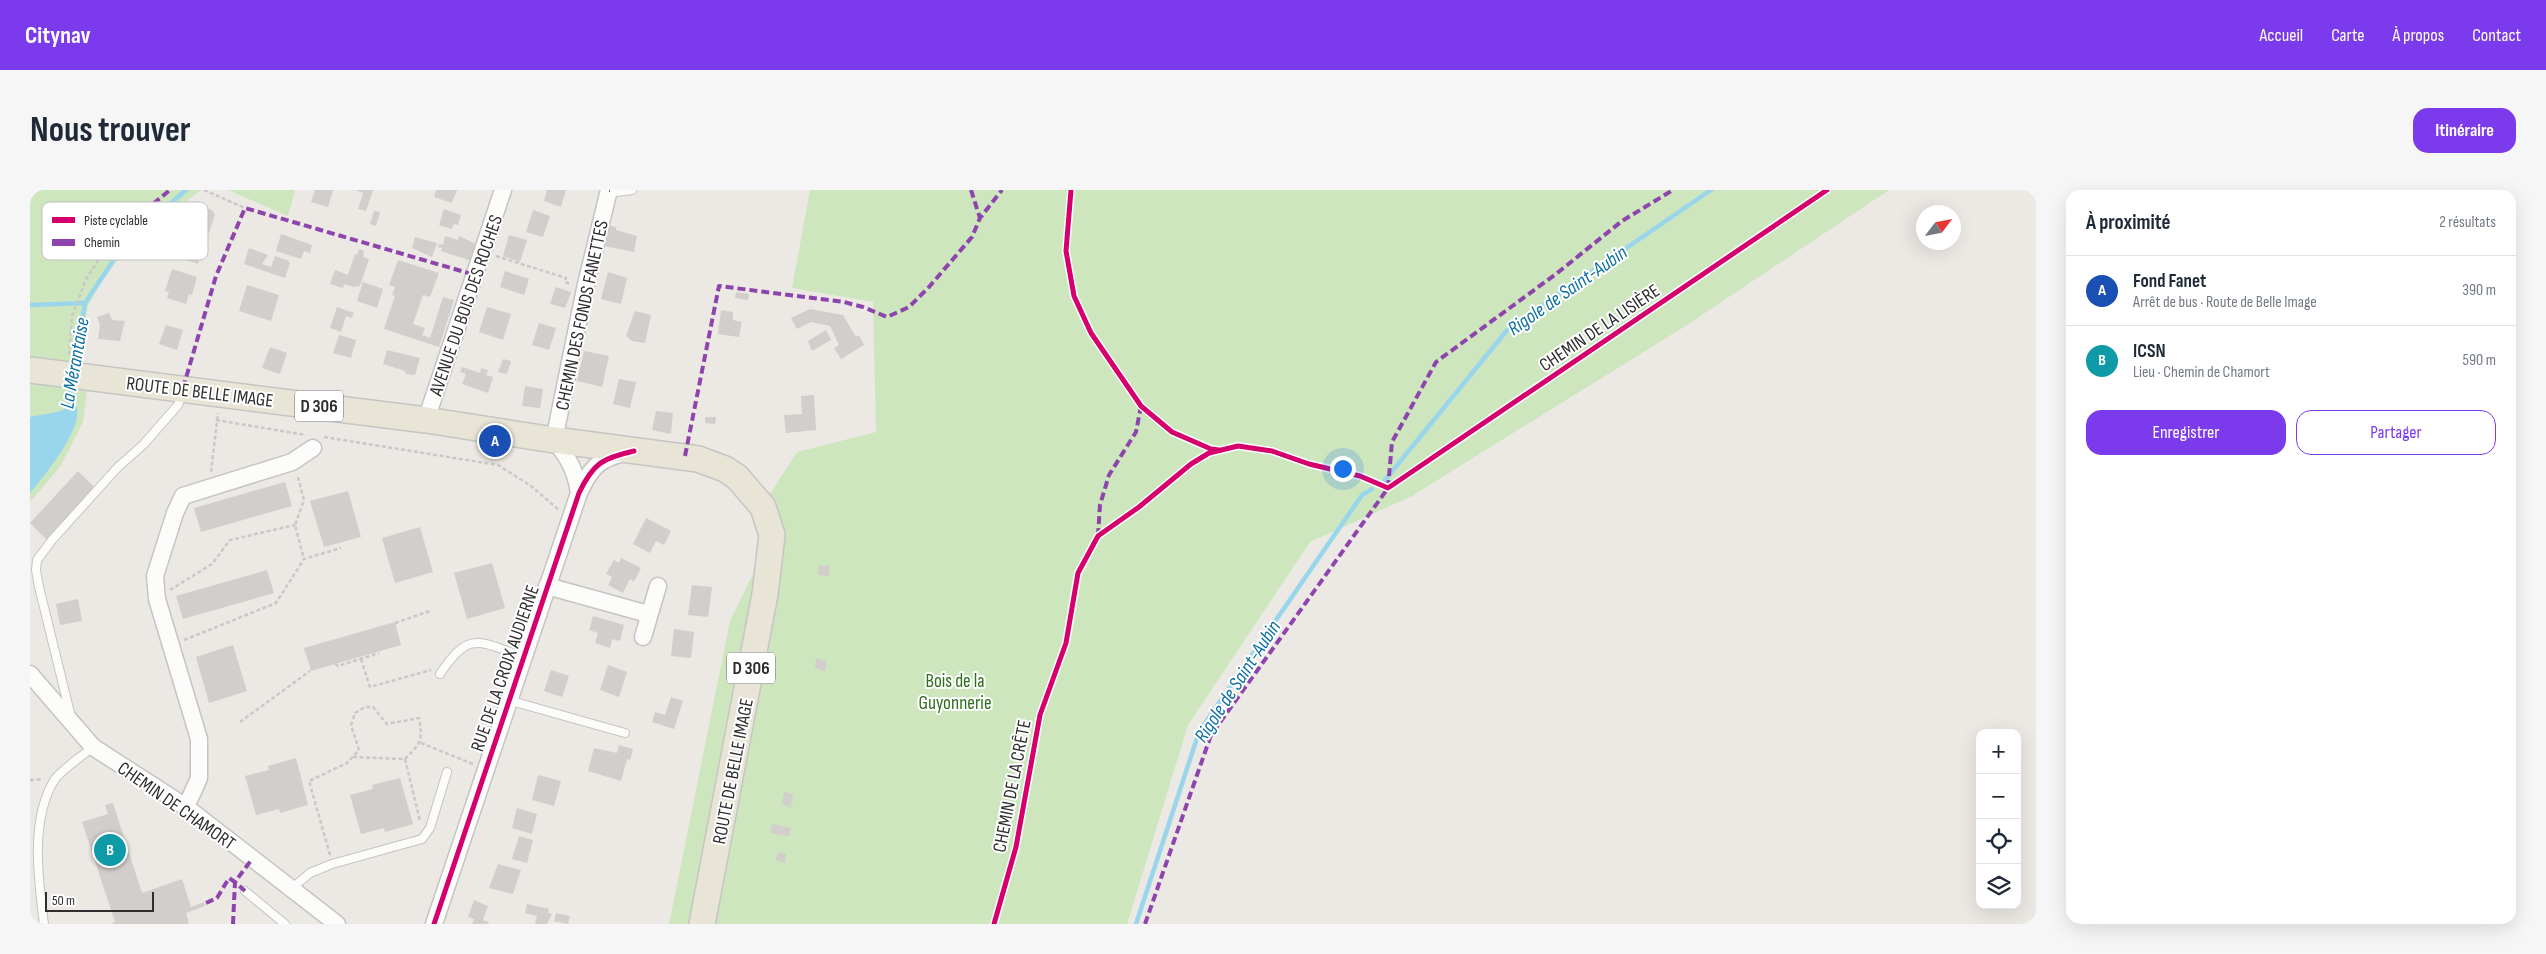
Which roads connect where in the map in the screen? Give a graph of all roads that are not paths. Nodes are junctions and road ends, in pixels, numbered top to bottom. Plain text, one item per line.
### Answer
1 (503, 190) edge
2 (632, 190) edge
3 (609, 192) edge
4 (30, 370) edge
5 (183, 388) junction
6 (426, 420) junction
7 (317, 440) road end
8 (554, 440) junction
9 (634, 450) junction
10 (579, 493) junction
11 (547, 586) junction
12 (658, 586) dead end
13 (648, 614) junction
14 (643, 637) dead end
15 (524, 657) junction
16 (30, 674) edge
17 (440, 674) dead end
18 (508, 700) junction
19 (72, 721) junction
20 (625, 734) dead end
21 (93, 747) junction
22 (447, 772) dead end
23 (186, 807) junction
24 (291, 889) junction
25 (245, 892) dead end
26 (44, 924) edge
27 (285, 924) edge
28 (337, 924) edge
29 (434, 924) edge
30 (702, 924) edge

1 - 6 street, AVENUE DU BOIS DES ROCHES
2 - 3 lane
3 - 8 street, CHEMIN DES FONDS FANETTES
4 - 5 main road, ROUTE DE BELLE IMAGE / D 306
5 - 6 main road, ROUTE DE BELLE IMAGE / D 306
5 - 19 lane
6 - 8 main road, ROUTE DE BELLE IMAGE / D 306
7 - 23 street
8 - 9 main road, ROUTE DE BELLE IMAGE / D 306
8 - 10 street
9 - 10 street, RUE DE LA CROIX AUDIERNE
9 - 30 main road, ROUTE DE BELLE IMAGE / D 306
10 - 11 street, RUE DE LA CROIX AUDIERNE
11 - 13 street
11 - 15 street, RUE DE LA CROIX AUDIERNE
12 - 13 street
13 - 14 street
15 - 17 lane
15 - 18 street, RUE DE LA CROIX AUDIERNE
16 - 19 street, CHEMIN DE CHAMORT
18 - 20 lane
18 - 29 street, RUE DE LA CROIX AUDIERNE
19 - 21 street, CHEMIN DE CHAMORT
21 - 23 street, CHEMIN DE CHAMORT
21 - 26 lane
22 - 24 lane
23 - 24 street, CHEMIN DE CHAMORT
24 - 28 street, CHEMIN DE CHAMORT
25 - 27 lane

